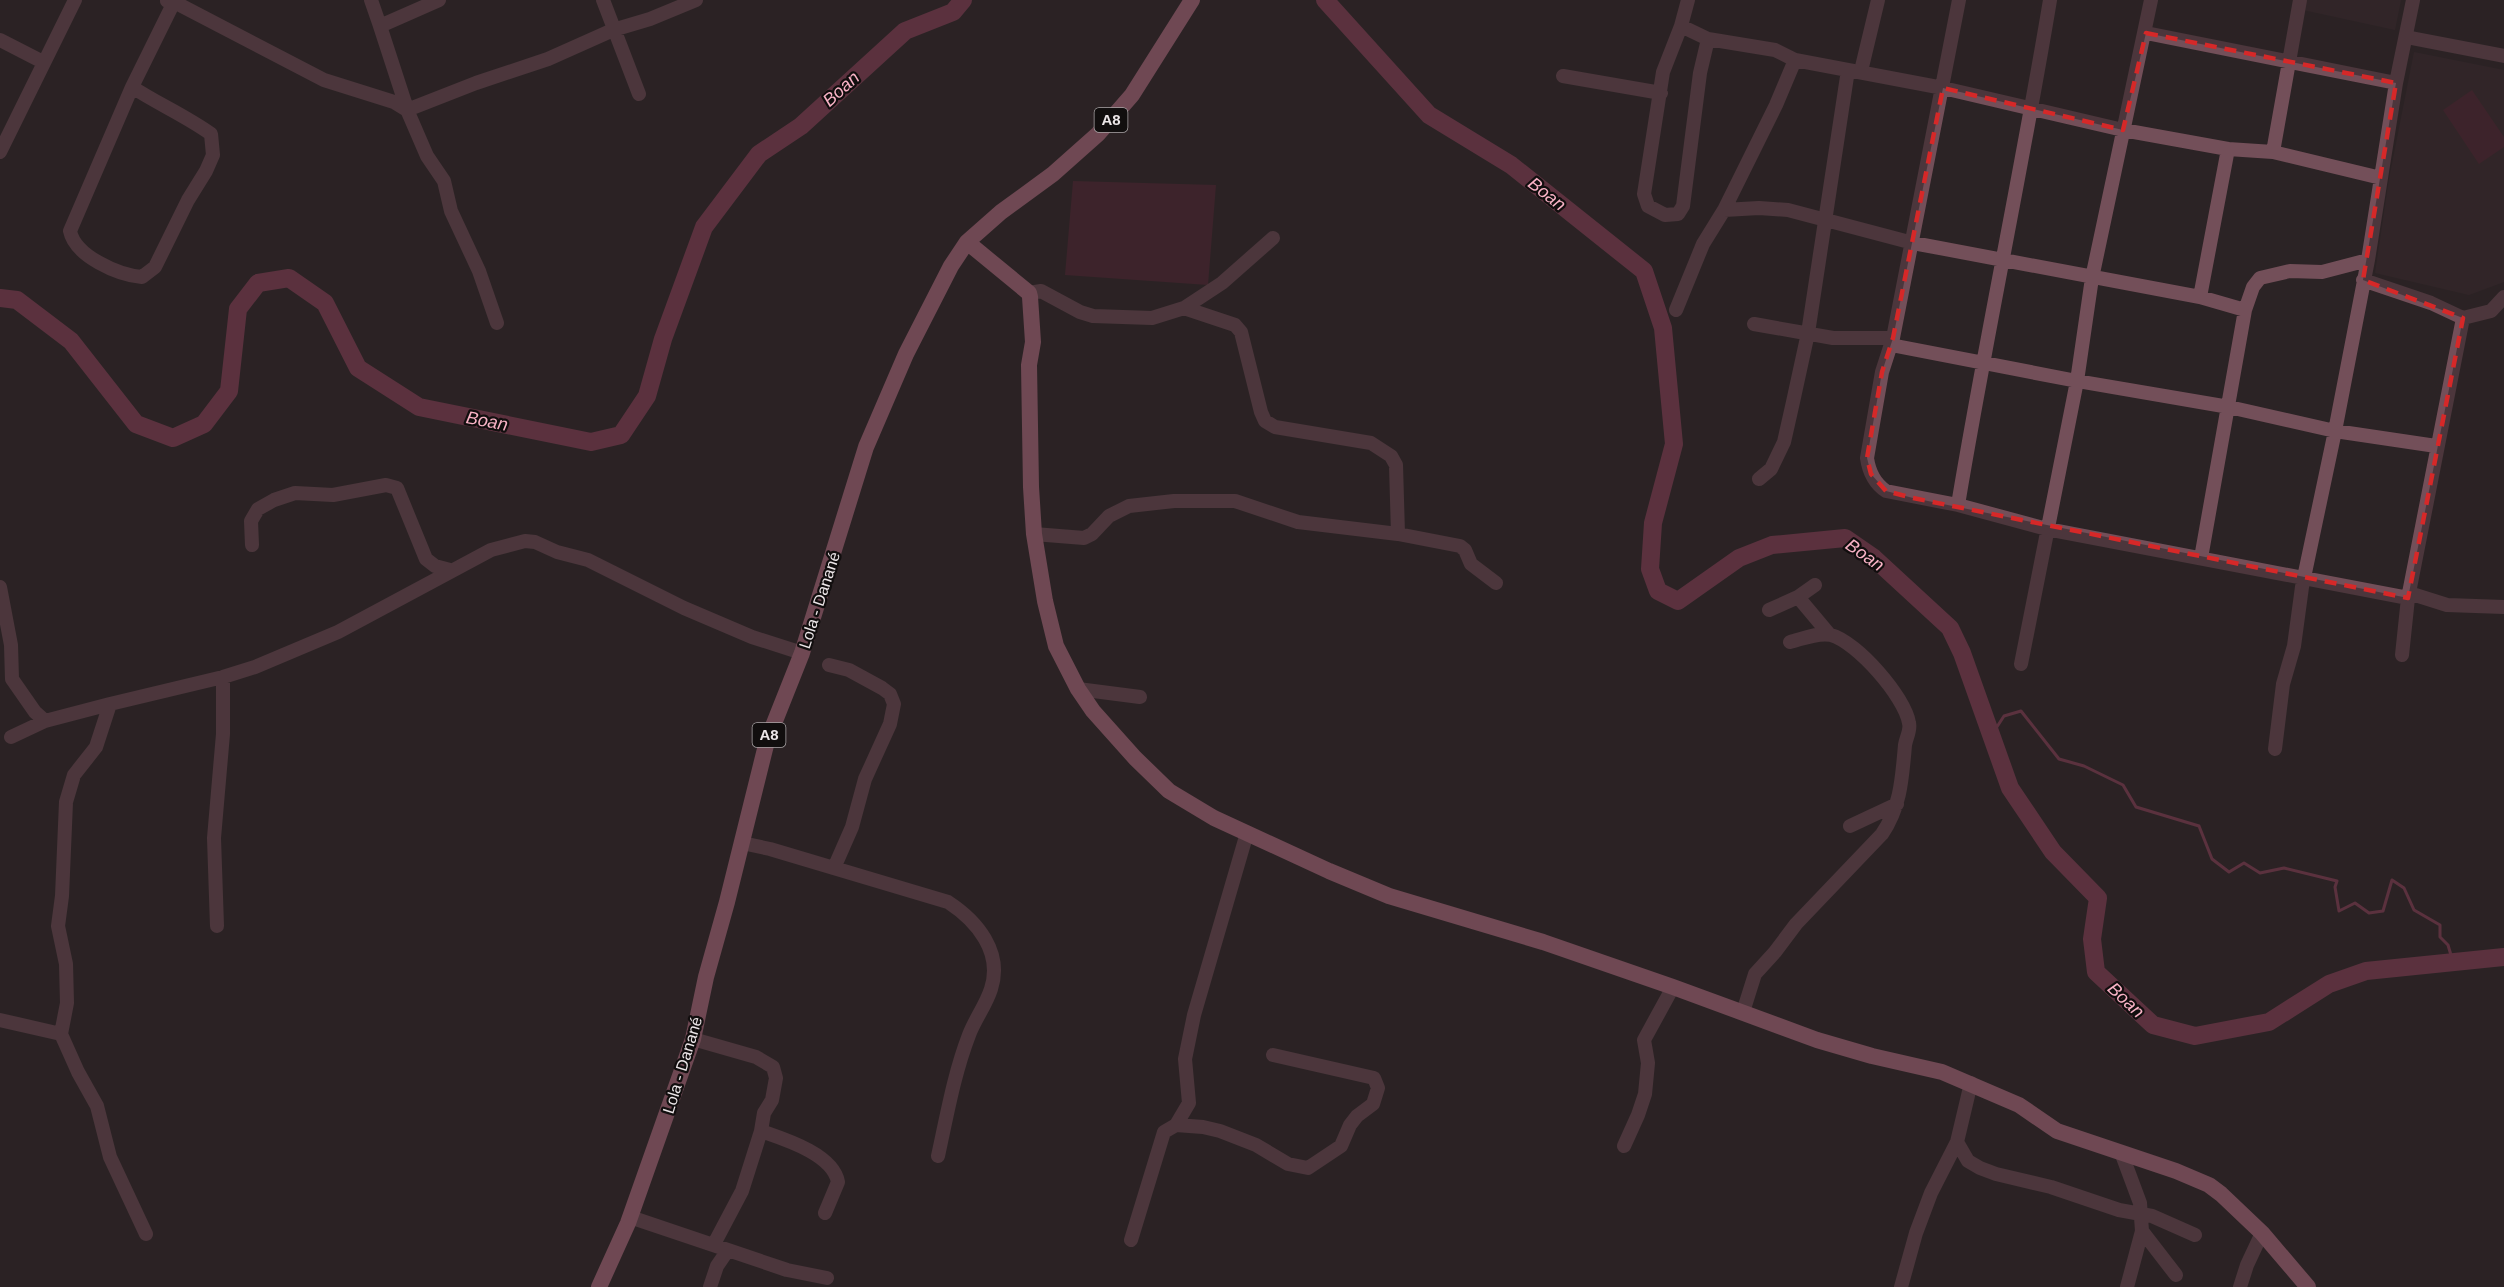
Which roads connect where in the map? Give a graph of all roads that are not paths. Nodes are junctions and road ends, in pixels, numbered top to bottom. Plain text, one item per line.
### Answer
1 (75, 0) edge
2 (370, 0) edge
3 (439, 0) edge
4 (603, 0) edge
5 (696, 0) edge
6 (1192, 0) edge
7 (1688, 0) edge
8 (1878, 0) edge
9 (1959, 0) edge
10 (2050, 0) edge
11 (2151, 0) edge
12 (2300, 0) edge
13 (2413, 0) edge
14 (177, 2) edge
15 (380, 26) junction
16 (1681, 26) junction
17 (613, 30) junction
18 (2146, 33) junction
19 (2406, 37) junction
20 (1708, 39) junction
21 (0, 40) edge
22 (2504, 56) edge
23 (1795, 60) junction
24 (2289, 60) junction
25 (43, 62) junction
26 (1855, 71) junction
27 (1563, 76) dead end
28 (2396, 83) junction
29 (132, 87) junction
30 (1943, 88) junction
31 (1661, 93) junction
32 (639, 94) dead end
33 (2032, 109) junction
34 (407, 110) junction
35 (2123, 130) junction
36 (2228, 149) junction
37 (0, 152) edge
38 (2273, 152) junction
39 (2380, 177) junction
40 (1724, 210) junction
41 (1825, 220) junction
42 (1273, 238) dead end
43 (967, 242) junction
44 (1913, 243) junction
45 (2368, 260) junction
46 (2002, 261) junction
47 (2092, 278) junction
48 (2362, 280) junction
49 (1029, 292) junction
50 (2200, 297) junction
51 (2504, 297) edge
52 (1184, 308) junction
53 (1676, 310) dead end
54 (2245, 310) junction
55 (2497, 312) edge
56 (2463, 318) junction
57 (497, 323) dead end
58 (1754, 324) dead end
59 (1808, 333) junction
60 (1892, 342) junction
61 (1981, 363) junction
62 (2077, 381) junction
63 (2229, 407) junction
64 (2336, 431) junction
65 (2436, 446) junction
66 (1759, 479) dead end
67 (1958, 505) junction
68 (2047, 529) junction
69 (1034, 534) junction
70 (1398, 534) junction
71 (252, 545) dead end
72 (2201, 558) junction
73 (450, 570) junction
74 (2305, 577) junction
75 (1496, 583) dead end
76 (1815, 585) dead end
77 (0, 587) edge
78 (2409, 595) junction
79 (1798, 597) junction
80 (2504, 599) edge
81 (2504, 606) edge
82 (1769, 610) dead end
83 (1829, 634) junction
84 (1790, 642) dead end
85 (802, 653) junction
86 (2402, 656) dead end
87 (2021, 664) dead end
88 (829, 665) dead end
89 (223, 677) junction
90 (6, 680) edge
91 (1078, 688) junction
92 (1140, 697) dead end
93 (110, 704) junction
94 (45, 721) junction
95 (11, 737) dead end
96 (2275, 749) dead end
97 (1897, 804) junction
98 (1850, 826) dead end
99 (1247, 833) junction
100 (742, 843) junction
101 (834, 868) junction
102 (217, 926) dead end
103 (1673, 987) junction
104 (1743, 1012) junction
105 (0, 1020) edge
106 (61, 1034) junction
107 (693, 1039) junction
108 (1273, 1055) dead end
109 (1971, 1083) junction
110 (1176, 1125) junction
111 (761, 1131) junction
112 (1957, 1142) junction
113 (1624, 1146) dead end
114 (2121, 1152) junction
115 (938, 1156) dead end
116 (825, 1213) dead end
117 (2142, 1214) junction
118 (630, 1216) junction
119 (2142, 1231) junction
120 (2262, 1233) junction
121 (146, 1234) dead end
122 (2195, 1234) dead end
123 (1131, 1240) dead end
124 (714, 1244) junction
125 (728, 1250) junction
126 (2176, 1275) dead end
127 (827, 1278) dead end
128 (599, 1287) edge
129 (710, 1287) edge
130 (1901, 1287) edge
131 (2127, 1287) edge
132 (2240, 1287) edge
133 (2308, 1287) edge

1 - 25 street
2 - 15 street
3 - 15 street
4 - 17 street
5 - 17 street
6 - 43 main road, Lola - Danané / A8
7 - 16 street
8 - 26 street
9 - 30 street
10 - 33 street
11 - 18 street
12 - 24 street
13 - 19 street
14 - 29 street
14 - 34 street
15 - 34 street
16 - 20 street
16 - 31 street
17 - 32 street
17 - 34 street
18 - 24 street
18 - 35 street
19 - 22 street
19 - 28 street
20 - 23 street
20 - 31 street
21 - 25 street
23 - 26 street
23 - 40 street
24 - 28 street
24 - 38 street
25 - 37 street
26 - 30 street
26 - 41 street
27 - 31 street
28 - 39 street
29 - 29 street
30 - 33 street
30 - 44 street
33 - 35 street
33 - 46 street
34 - 57 street
35 - 36 street
35 - 47 street
36 - 38 street
36 - 50 street
38 - 39 street
39 - 45 street
40 - 41 street
40 - 53 street
41 - 44 street
41 - 59 street
42 - 52 street
43 - 49 main road
43 - 85 main road, Lola - Danané / A8
44 - 46 street
44 - 60 street
45 - 48 street
45 - 54 street
46 - 47 street
46 - 61 street
47 - 50 street
47 - 62 street
48 - 56 street
48 - 64 street
49 - 52 street
49 - 69 main road
50 - 54 street
51 - 55 street
52 - 70 street
54 - 63 street
55 - 56 street
56 - 65 street
58 - 59 street
59 - 60 street
59 - 66 street
60 - 61 street
60 - 67 street
61 - 62 street
61 - 67 street
62 - 63 street
62 - 68 street
63 - 64 street
63 - 72 street
64 - 65 street
64 - 74 street
65 - 78 street
67 - 68 street
68 - 72 street
68 - 87 street
69 - 70 street
69 - 91 main road
70 - 75 street
71 - 73 street
72 - 74 street
73 - 85 street
73 - 89 street
74 - 78 street
74 - 96 street
76 - 79 street
77 - 90 street
78 - 81 street
78 - 86 street
79 - 82 street
79 - 83 street
80 - 81 street
83 - 84 street
83 - 97 street
85 - 100 main road, Lola - Danané / A8
88 - 101 street
89 - 93 street
89 - 102 street
90 - 94 street
91 - 92 street
91 - 99 main road
93 - 94 street
93 - 106 street
94 - 95 street
97 - 98 street
97 - 104 street
99 - 103 main road
99 - 110 street
100 - 101 street
100 - 107 main road, Lola - Danané / A8
101 - 115 street
103 - 104 main road
103 - 113 street
104 - 109 main road
105 - 106 street
106 - 121 street
107 - 111 street
107 - 118 main road, Lola - Danané / A8
108 - 110 street
109 - 112 street
109 - 114 main road
110 - 123 street
111 - 116 street
111 - 124 street
112 - 117 street
112 - 130 street
114 - 117 street
114 - 120 main road
117 - 119 street
117 - 122 street
118 - 124 street
118 - 128 main road, Lola - Danané / A8
119 - 126 street
119 - 131 street
120 - 132 street
120 - 133 main road
124 - 125 street
125 - 127 street
125 - 129 street

